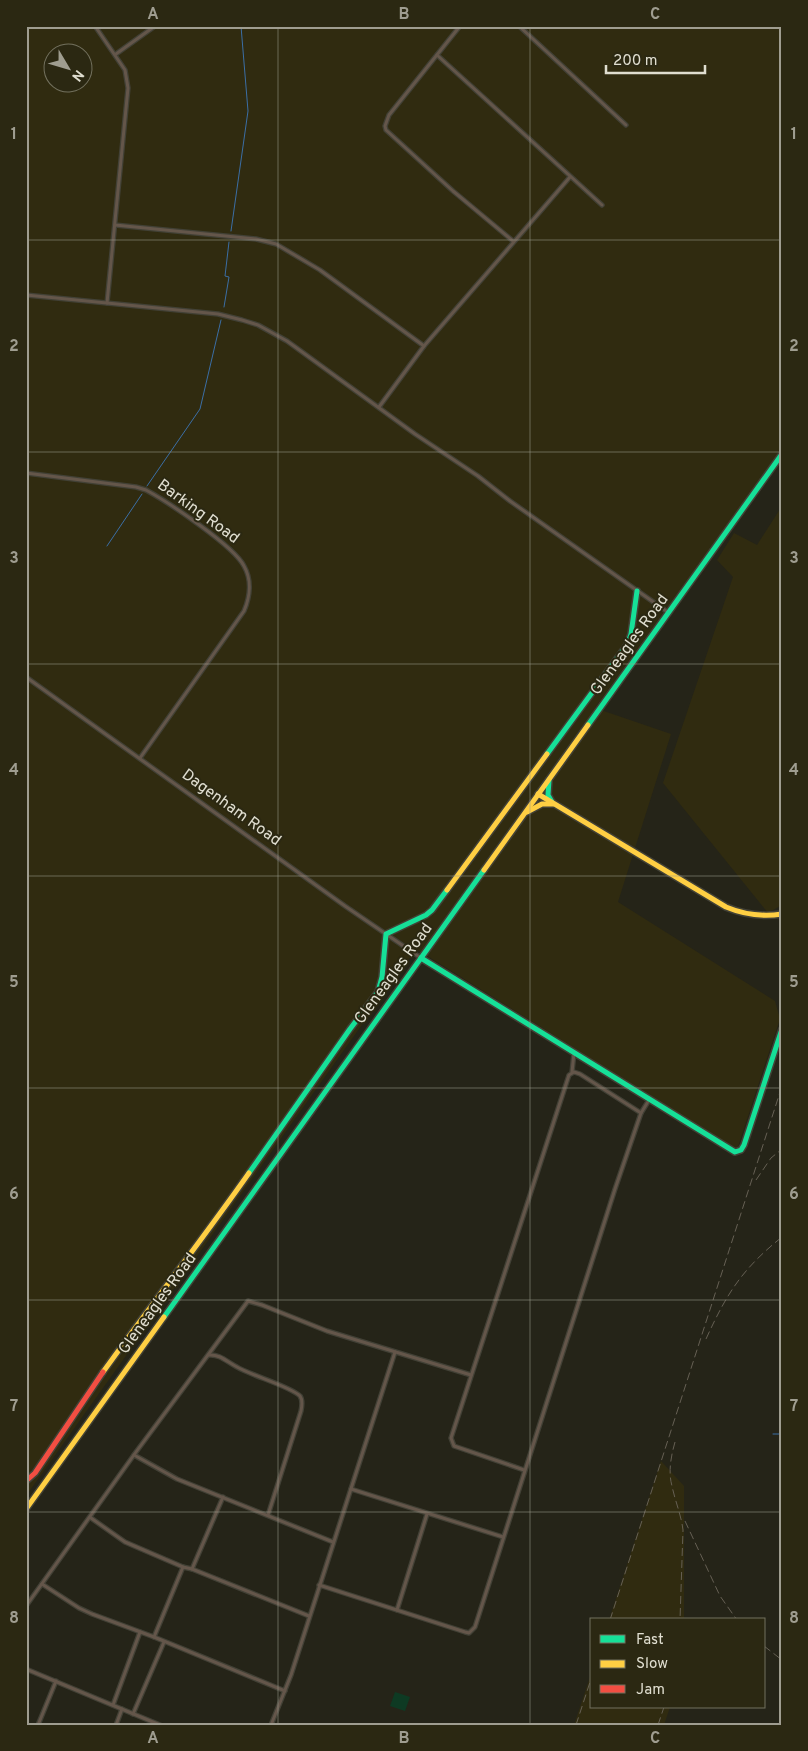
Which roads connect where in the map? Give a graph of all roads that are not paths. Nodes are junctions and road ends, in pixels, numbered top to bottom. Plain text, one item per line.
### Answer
1 (95, 26) edge
2 (155, 26) edge
3 (460, 26) edge
4 (518, 26) edge
5 (116, 54) junction
6 (437, 55) junction
7 (626, 125) dead end
8 (570, 177) junction
9 (602, 205) dead end
10 (115, 225) junction
11 (513, 241) junction
12 (26, 294) edge
13 (107, 303) junction
14 (424, 346) junction
15 (379, 407) junction
16 (782, 454) edge
17 (26, 473) edge
18 (637, 591) junction
19 (668, 613) junction
20 (26, 677) edge
21 (140, 758) junction
22 (550, 777) junction
23 (538, 794) junction
24 (553, 804) junction
25 (524, 813) junction
26 (782, 914) edge
27 (386, 934) junction
28 (421, 958) junction
29 (782, 1029) edge
30 (574, 1052) junction
31 (572, 1072) junction
32 (649, 1100) junction
33 (641, 1113) junction
34 (395, 1352) junction
35 (209, 1355) junction
36 (471, 1375) junction
37 (134, 1455) junction
38 (524, 1470) junction
39 (26, 1481) edge
40 (351, 1489) junction
41 (223, 1497) junction
42 (26, 1509) edge
43 (427, 1514) junction
44 (268, 1515) junction
45 (91, 1518) junction
46 (503, 1538) junction
47 (333, 1542) junction
48 (183, 1567) junction
49 (192, 1569) junction
50 (42, 1584) junction
51 (319, 1585) junction
52 (26, 1606) edge
53 (397, 1610) junction
54 (309, 1616) junction
55 (140, 1632) junction
56 (154, 1637) junction
57 (164, 1642) junction
58 (26, 1669) edge
59 (56, 1682) junction
60 (285, 1690) junction
61 (113, 1706) junction
62 (122, 1709) junction
63 (133, 1714) junction
64 (38, 1725) edge
65 (116, 1725) edge
66 (160, 1725) edge
67 (271, 1725) edge

1 - 5 street
2 - 5 street
3 - 6 street
4 - 7 street
5 - 10 street
6 - 8 street
6 - 11 street
8 - 9 street
8 - 11 street
10 - 13 street
10 - 14 street
11 - 14 street
12 - 13 street
13 - 15 street
14 - 15 street
15 - 18 street
16 - 19 street, Gleneagles Road
17 - 21 street, Barking Road
18 - 19 street
18 - 27 street
19 - 22 street, Gleneagles Road
20 - 21 street, Dagenham Road
21 - 27 street, Dagenham Road
22 - 23 street, Gleneagles Road
22 - 24 street
23 - 24 street
23 - 25 street, Gleneagles Road
24 - 25 street
24 - 26 street
25 - 28 street, Gleneagles Road
27 - 28 street, Dagenham Road
27 - 39 street
28 - 30 street
28 - 42 street, Gleneagles Road
29 - 32 street
30 - 31 street
30 - 32 street
31 - 33 street
31 - 36 street
32 - 33 street
33 - 38 street
34 - 35 street
34 - 36 street
34 - 40 street
35 - 37 street
35 - 44 street
36 - 38 street
37 - 41 street
37 - 45 street
38 - 46 street
40 - 43 street
40 - 47 street
41 - 44 street
41 - 49 street
43 - 46 street
43 - 53 street
44 - 47 street
45 - 48 street
45 - 50 street
46 - 53 street
47 - 51 street
48 - 49 street
48 - 56 street
49 - 54 street
50 - 52 street
50 - 55 street
51 - 53 street
51 - 54 street
54 - 60 street
55 - 56 street
55 - 61 street
56 - 57 street
57 - 60 street
57 - 63 street
58 - 59 street
59 - 61 street
59 - 64 street
60 - 67 street
61 - 62 street
62 - 63 street
62 - 65 street
63 - 66 street

